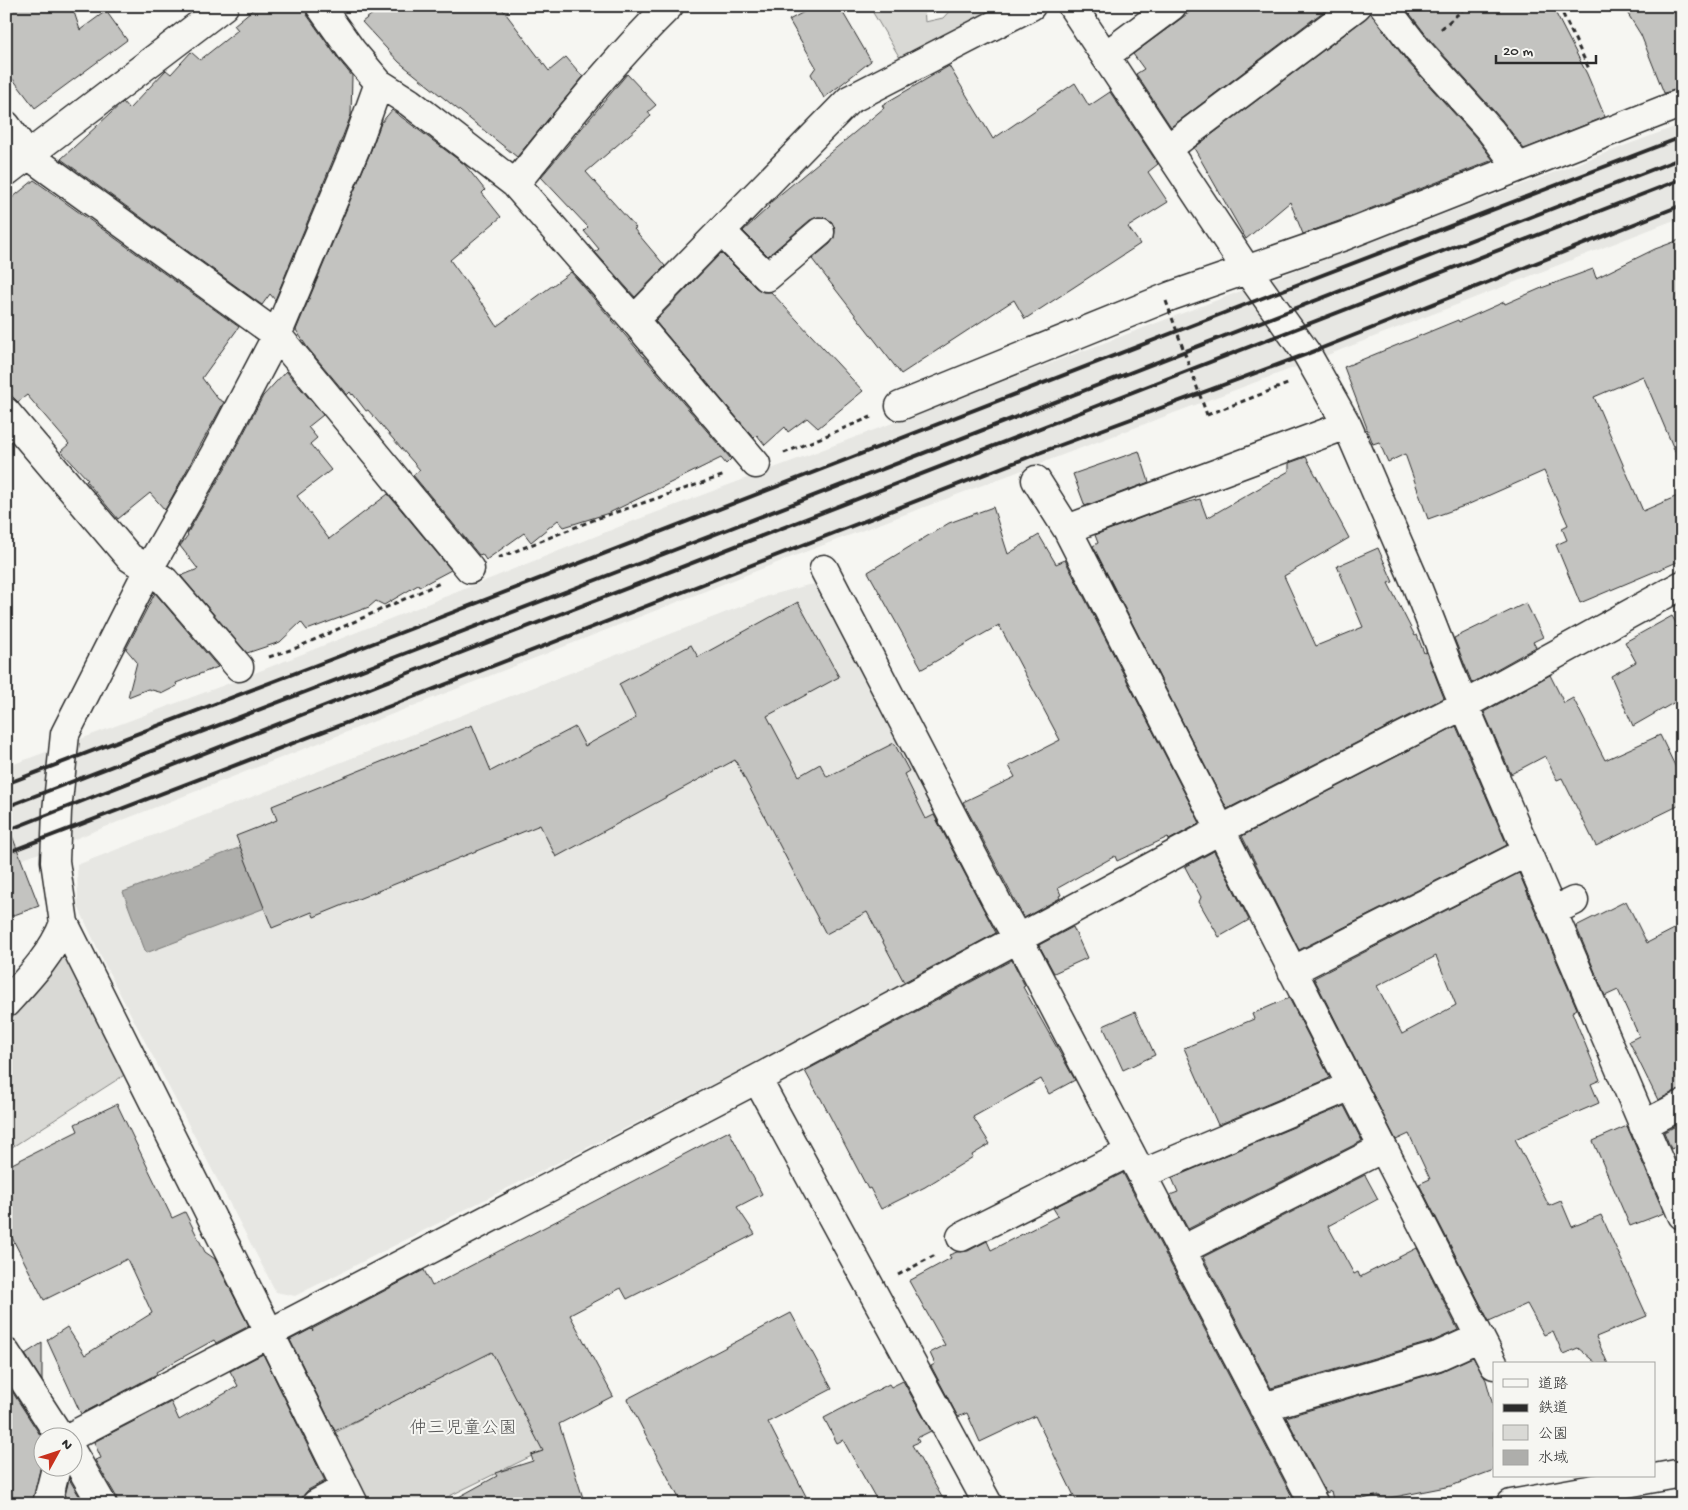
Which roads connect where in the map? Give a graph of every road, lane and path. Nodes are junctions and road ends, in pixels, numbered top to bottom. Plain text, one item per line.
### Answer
1 (224, 6) edge
2 (320, 6) edge
3 (669, 6) edge
4 (1031, 6) edge
5 (1072, 6) edge
6 (1172, 6) edge
7 (1357, 6) edge
8 (1384, 6) edge
9 (1558, 6) edge
10 (1105, 56) junction
11 (1590, 71) dead end
12 (379, 83) junction
13 (1682, 103) edge
14 (6, 125) edge
15 (1166, 149) junction
16 (28, 155) junction
17 (1518, 167) junction
18 (6, 172) edge
19 (516, 184) junction
20 (721, 231) junction
21 (820, 232) dead end
22 (1247, 270) junction
23 (1166, 301) dead end
24 (634, 320) junction
25 (277, 335) junction
26 (1275, 390) dead end
27 (900, 406) joint
28 (6, 412) edge
29 (1347, 425) junction
30 (756, 464) junction
31 (1036, 480) dead end
32 (1067, 529) junction
33 (470, 569) junction
34 (824, 569) dead end
35 (148, 570) junction
36 (1682, 586) edge
37 (239, 667) joint
38 (1464, 704) junction
39 (1220, 830) junction
40 (1527, 852) junction
41 (64, 923) junction
42 (1019, 939) junction
43 (1292, 971) junction
44 (6, 1003) edge
45 (757, 1079) junction
46 (1351, 1086) junction
47 (1682, 1106) edge
48 (1643, 1125) junction
49 (1383, 1148) junction
50 (1136, 1163) junction
51 (1682, 1215) edge
52 (961, 1236) joint
53 (1182, 1250) junction
54 (871, 1290) junction
55 (269, 1332) junction
56 (1480, 1337) junction
57 (6, 1353) edge
58 (1493, 1364) edge
59 (1264, 1407) junction
60 (55, 1428) edge
61 (82, 1431) edge
62 (82, 1469) edge
63 (1682, 1472) edge
64 (1656, 1475) edge
65 (54, 1478) edge
66 (1624, 1478) edge
67 (1556, 1485) edge
68 (350, 1496) edge
69 (47, 1504) edge
70 (102, 1504) edge
71 (316, 1504) edge
72 (988, 1504) edge
73 (1314, 1504) edge
74 (1512, 1504) edge

1 - 16 street
2 - 12 street
3 - 19 street
4 - 20 street
5 - 10 street
6 - 10 street
7 - 15 street
8 - 17 street
9 - 11 path
10 - 15 street
12 - 19 street
12 - 25 street
13 - 17 street
14 - 16 street
15 - 22 street
16 - 18 street
16 - 25 street
17 - 22 street
19 - 24 street
20 - 21 street
20 - 24 street
22 - 27 street
22 - 29 street
23 - 26 path, bridge
24 - 30 street
25 - 33 street
25 - 35 street
27 - 30 path
28 - 35 street
29 - 32 street
29 - 38 street
30 - 33 path
31 - 32 street
32 - 39 street
33 - 37 path
34 - 42 street
35 - 37 street
35 - 41 street
36 - 38 street
38 - 39 street
38 - 40 street
39 - 42 street
39 - 43 street
40 - 43 street
40 - 48 street
41 - 44 street
41 - 55 street
42 - 45 street
42 - 50 street
43 - 46 street
45 - 54 street
45 - 55 street
46 - 49 street
46 - 50 street
47 - 48 street
48 - 51 street
49 - 53 street
49 - 56 street
50 - 52 street
50 - 53 street
52 - 54 path
53 - 59 street
54 - 72 street
55 - 61 street
55 - 68 street
56 - 58 street
56 - 59 street
57 - 60 street
59 - 73 street
62 - 70 street
63 - 64 street
65 - 69 street
66 - 67 street
67 - 74 street
68 - 71 street

